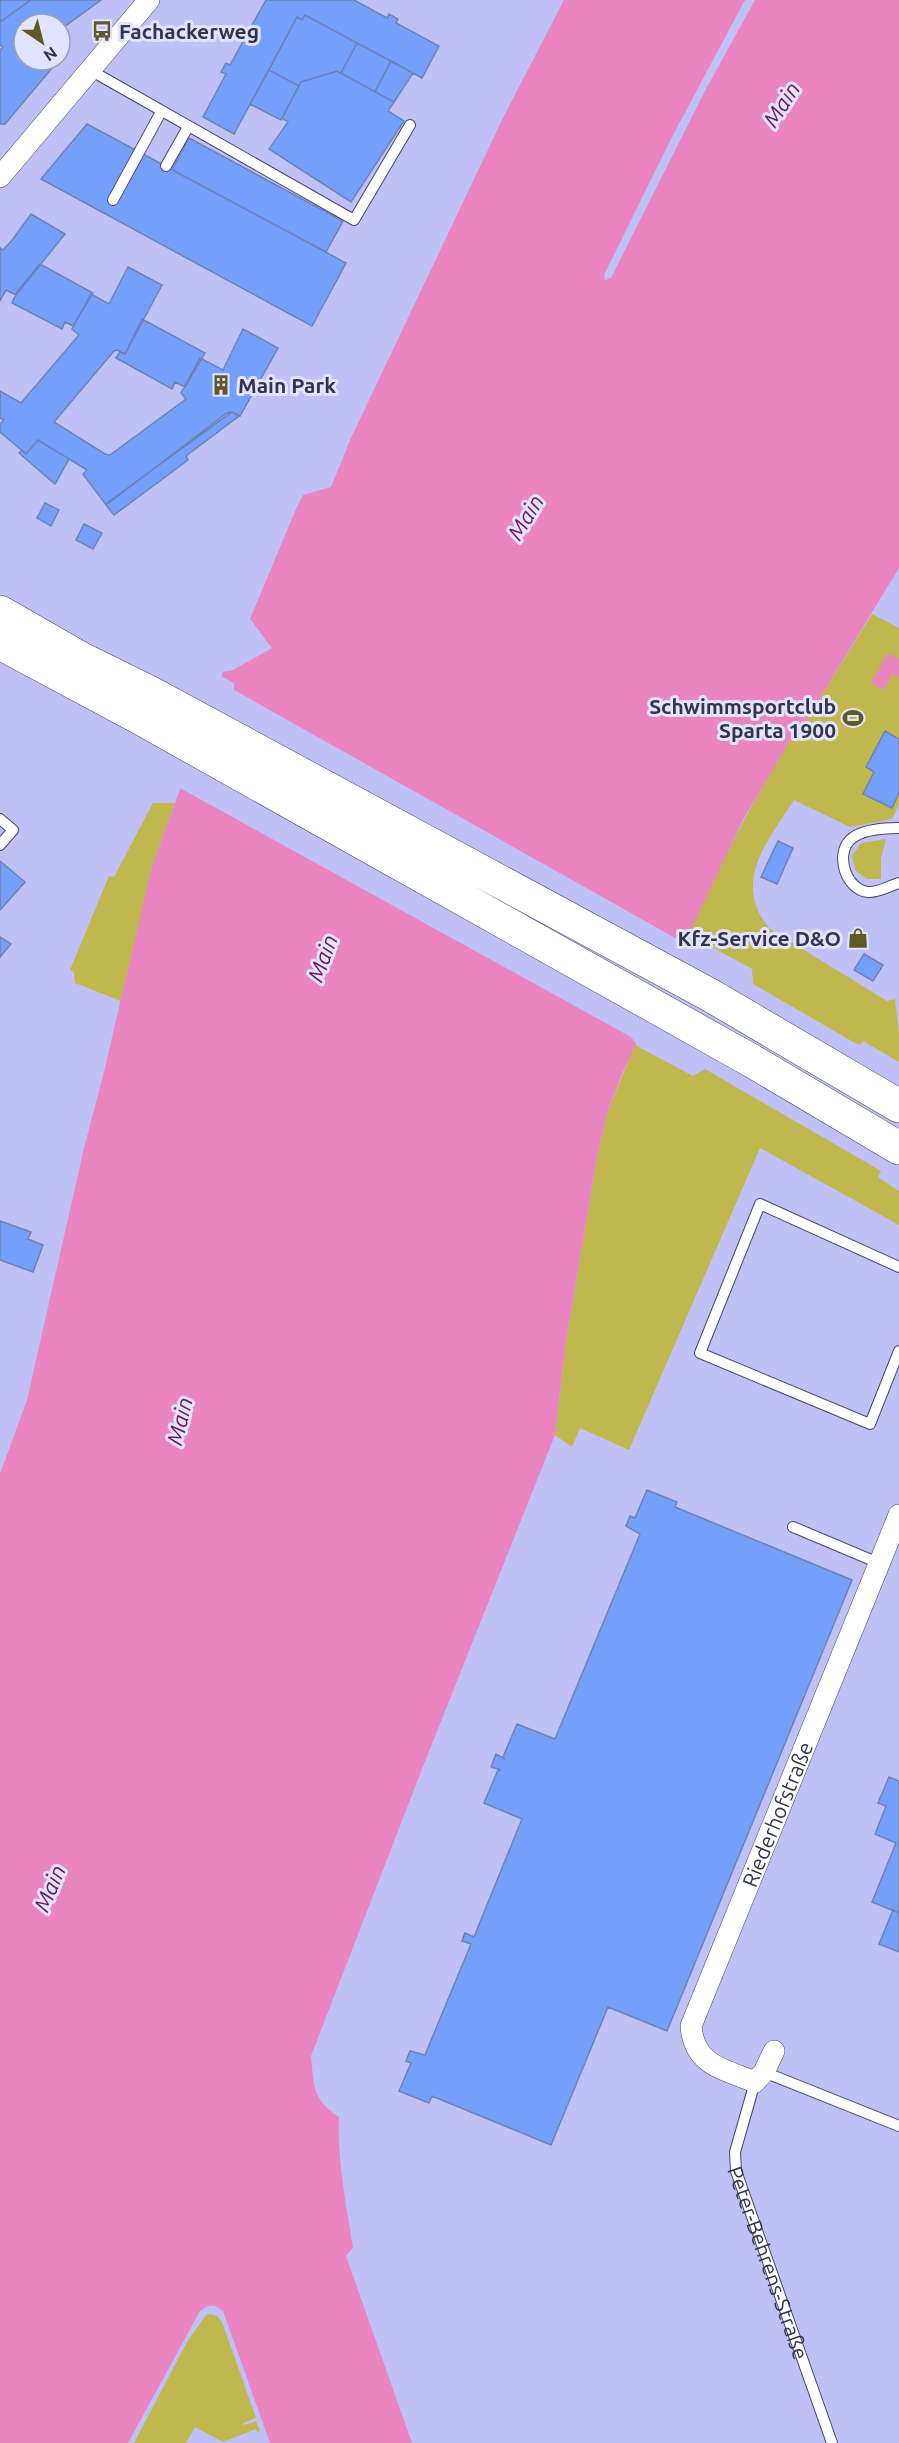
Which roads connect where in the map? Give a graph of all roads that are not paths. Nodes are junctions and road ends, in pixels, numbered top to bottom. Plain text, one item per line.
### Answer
1 (149, 0) edge
2 (90, 70) junction
3 (161, 111) junction
4 (410, 125) dead end
5 (188, 127) junction
6 (166, 166) dead end
7 (3, 168) edge
8 (113, 200) dead end
9 (0, 591) edge
10 (0, 612) edge
11 (0, 643) edge
12 (82, 659) junction
13 (0, 819) edge
14 (899, 828) edge
15 (0, 845) edge
16 (899, 883) edge
17 (899, 1106) edge
18 (899, 1148) edge
19 (899, 1267) edge
20 (899, 1351) edge
21 (899, 1515) edge
22 (793, 1527) dead end
23 (880, 1564) junction
24 (774, 2051) dead end
25 (759, 2077) junction
26 (899, 2126) edge
27 (832, 2443) edge

1 - 2 street
2 - 3 lane
2 - 7 street
3 - 5 lane
3 - 8 lane
4 - 5 lane
5 - 6 lane
9 - 12 highway
10 - 12 highway
11 - 18 highway
12 - 17 highway
13 - 15 lane
14 - 16 lane
19 - 20 lane
21 - 23 street, Riederhofstraße
22 - 23 lane
23 - 25 street, Riederhofstraße
24 - 25 street, Peter-Behrens-Straße
25 - 26 lane
25 - 27 lane, Peter-Behrens-Straße

